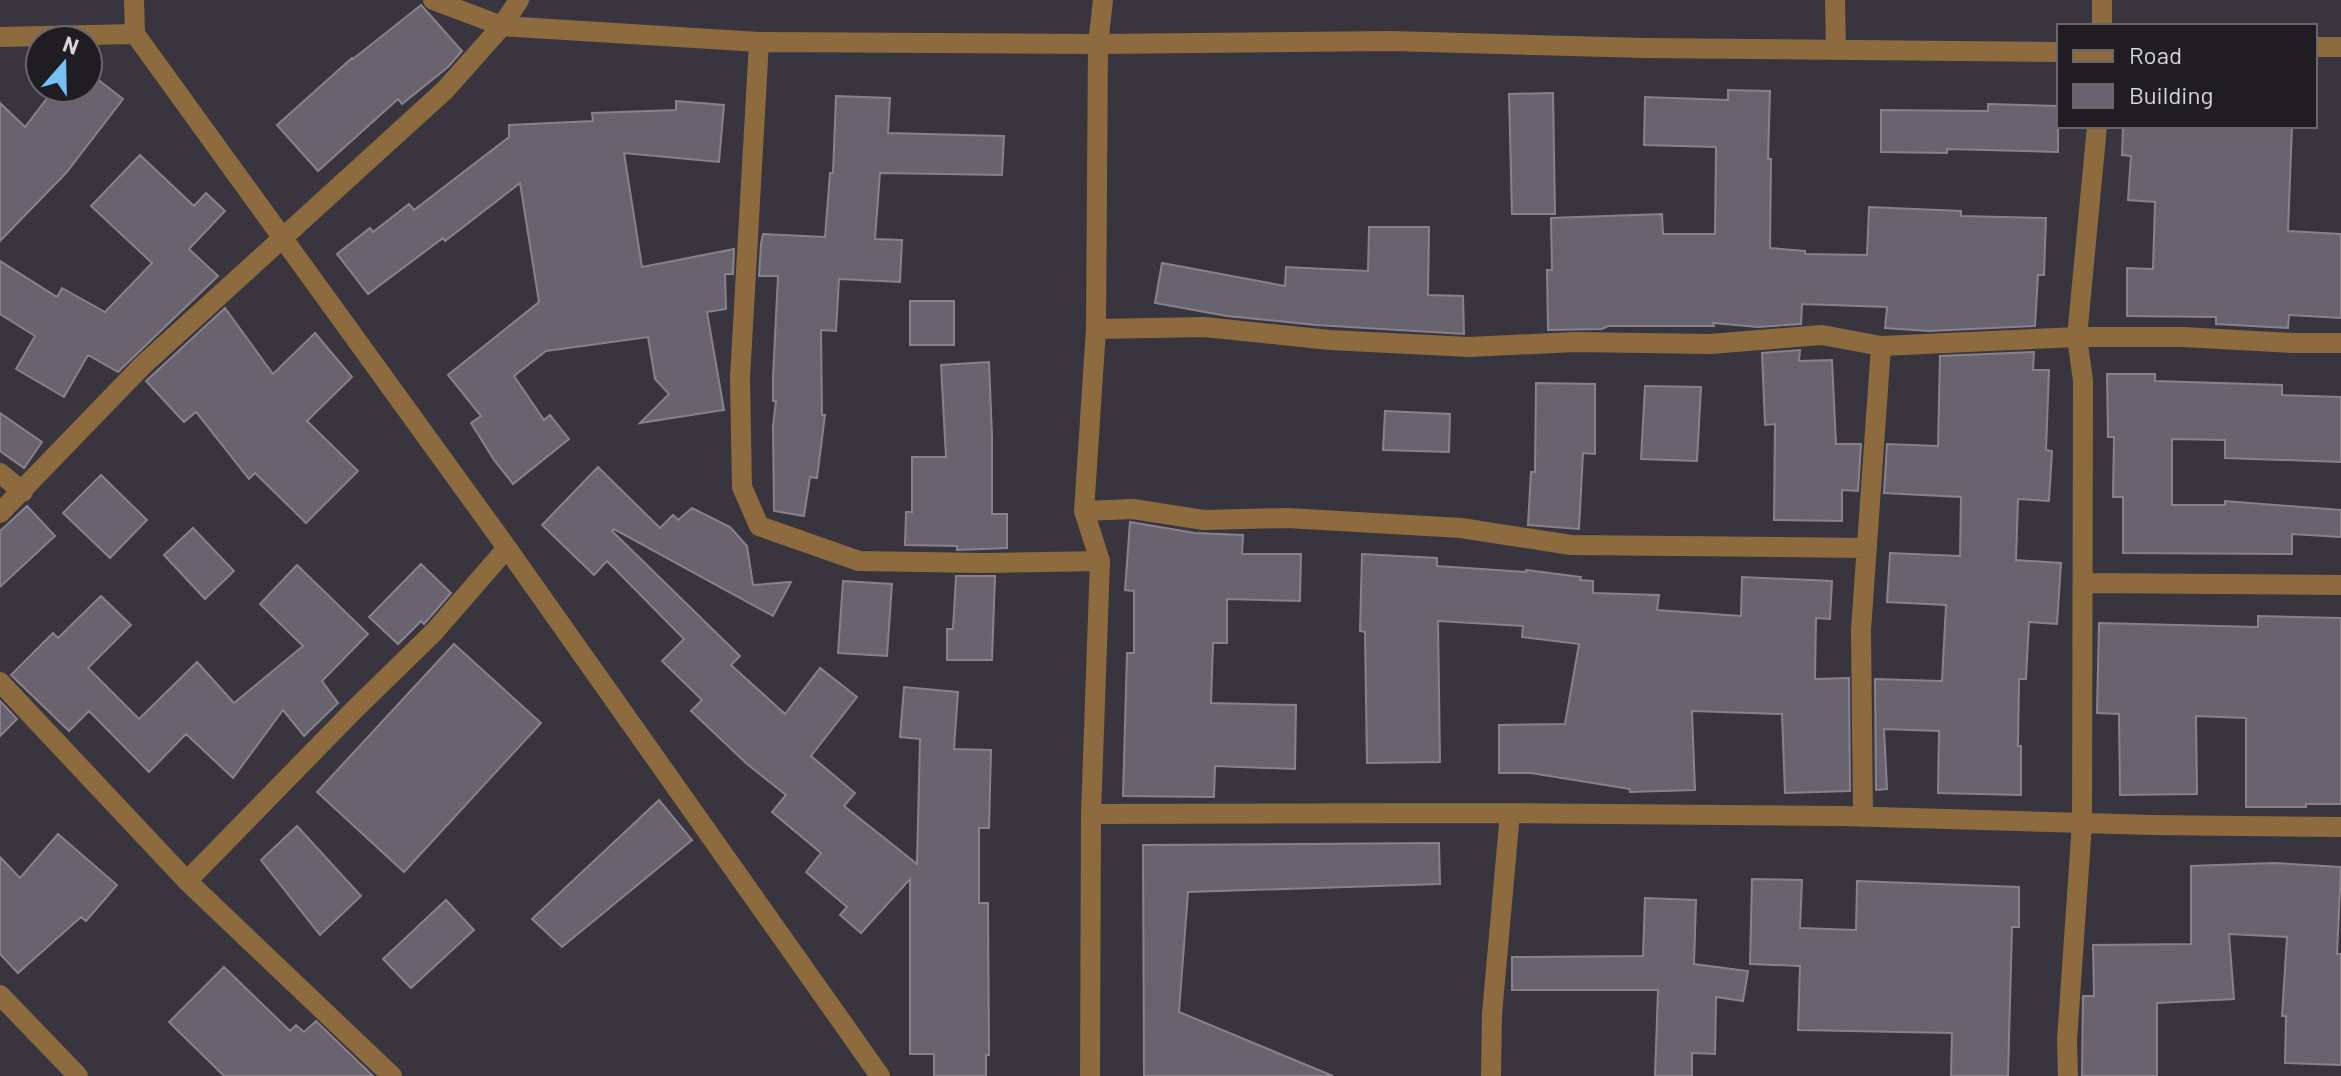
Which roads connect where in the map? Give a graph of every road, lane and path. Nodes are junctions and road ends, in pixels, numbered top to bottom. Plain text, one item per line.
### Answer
1 (134, 0) edge
2 (433, 0) edge
3 (519, 0) edge
4 (1103, 0) edge
5 (1835, 0) edge
6 (2102, 0) edge
7 (2102, 24) edge
8 (502, 26) junction
9 (135, 34) junction
10 (0, 37) edge
11 (759, 42) junction
12 (1098, 44) junction
13 (2317, 47) edge
14 (2341, 47) edge
15 (1836, 49) junction
16 (2057, 52) edge
17 (2097, 128) edge
18 (282, 237) junction
19 (1096, 329) junction
20 (2077, 337) junction
21 (2341, 343) edge
22 (1881, 346) junction
23 (0, 473) edge
24 (23, 492) junction
25 (1084, 511) junction
26 (0, 513) edge
27 (507, 548) junction
28 (1867, 548) junction
29 (1100, 561) junction
30 (2083, 583) junction
31 (2341, 585) edge
32 (0, 682) edge
33 (1510, 813) junction
34 (1091, 814) junction
35 (1863, 817) junction
36 (2082, 823) junction
37 (2341, 827) edge
38 (187, 881) junction
39 (0, 995) edge
40 (78, 1076) edge
41 (392, 1076) edge
42 (880, 1076) edge
43 (1090, 1076) edge
44 (1491, 1076) edge
45 (2068, 1076) edge

1 - 9 street
2 - 8 street
3 - 8 street
4 - 12 street
5 - 15 street
6 - 7 street
8 - 11 street
8 - 18 street
9 - 10 street
9 - 18 street
11 - 12 street
11 - 29 street
12 - 15 street
12 - 19 street
13 - 14 street
15 - 16 street
17 - 20 street
18 - 24 street
18 - 27 street
19 - 22 street
19 - 25 street
20 - 21 street
20 - 22 street
20 - 30 street
22 - 28 street
23 - 24 street
24 - 26 street
25 - 28 street
25 - 29 street
27 - 38 street
27 - 42 street
28 - 35 street
29 - 34 street
30 - 31 street
30 - 36 street
32 - 38 street
33 - 34 street
33 - 35 street
33 - 44 street
34 - 43 street
35 - 36 street
36 - 37 street
36 - 45 street
38 - 41 street
39 - 40 street

